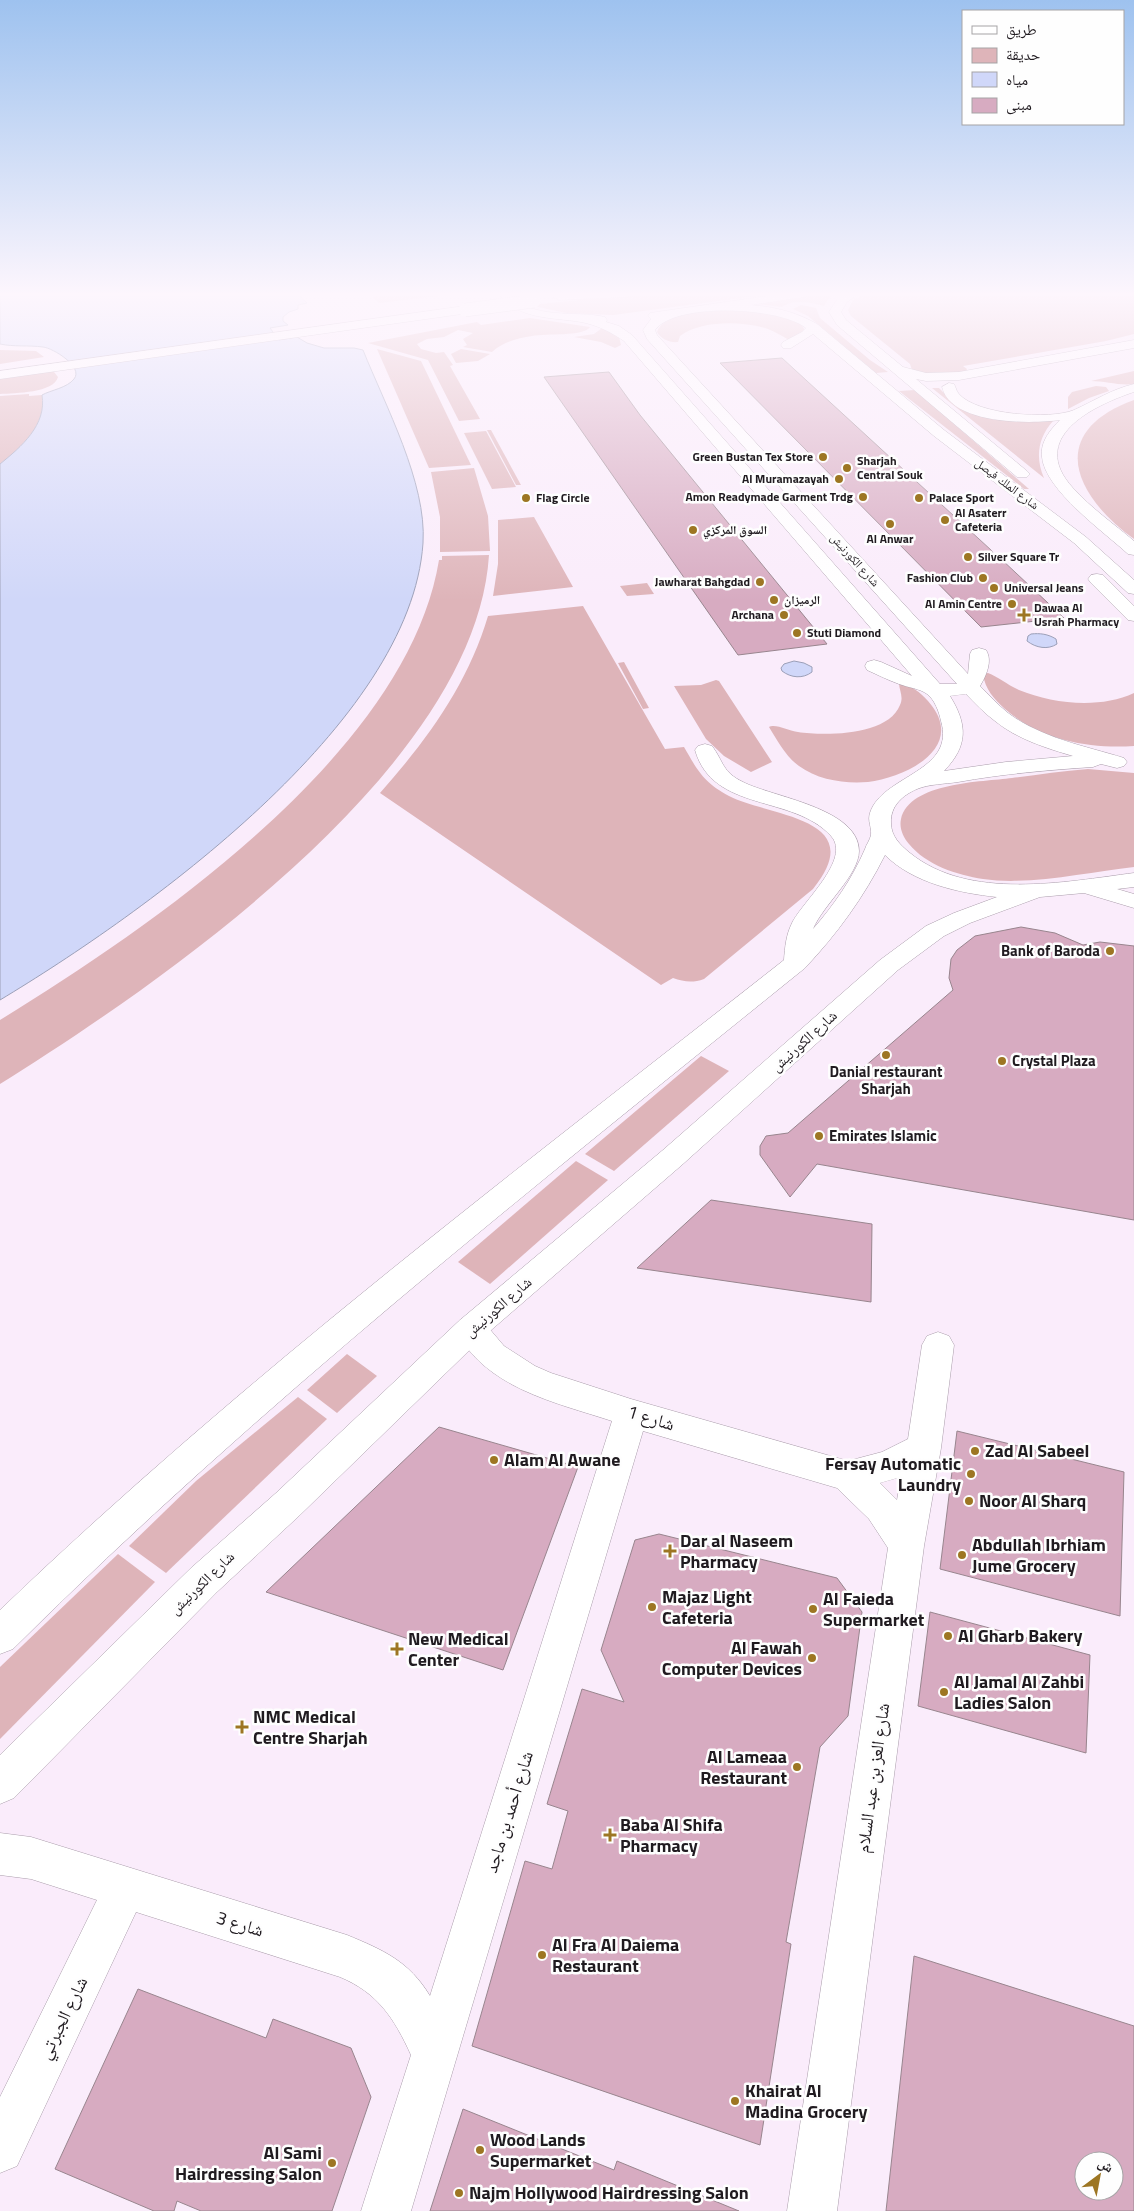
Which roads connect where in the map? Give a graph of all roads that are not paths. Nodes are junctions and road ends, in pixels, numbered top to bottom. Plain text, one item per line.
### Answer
1 (672, 395) edge
2 (704, 395) edge
3 (894, 395) edge
4 (929, 395) edge
5 (954, 395) edge
6 (1113, 395) edge
7 (1076, 414) junction
8 (1054, 470) junction
9 (1032, 483) dead end
10 (1011, 487) junction
11 (1059, 506) junction
12 (1059, 544) dead end
13 (1134, 550) edge
14 (1086, 568) dead end
15 (1134, 572) edge
16 (1134, 589) edge
17 (1134, 616) edge
18 (978, 654) dead end
19 (874, 666) dead end
20 (970, 687) junction
21 (934, 690) junction
22 (705, 750) dead end
23 (1126, 762) edge
24 (910, 785) junction
25 (882, 835) junction
26 (1134, 880) edge
27 (1077, 886) junction
28 (1041, 889) junction
29 (1134, 901) edge
30 (796, 963) junction
31 (471, 1329) junction
32 (938, 1345) dead end
33 (631, 1413) junction
34 (924, 1448) junction
35 (848, 1476) junction
36 (906, 1546) junction
37 (0, 1636) edge
38 (0, 1784) edge
39 (0, 1854) edge
40 (125, 1888) junction
41 (435, 2056) junction
42 (0, 2149) edge
43 (386, 2211) edge
44 (812, 2211) edge

1 - 21 main road, شارع الكورنيش
2 - 20 main road, شارع الكورنيش
3 - 10 main road, شارع الملك فيصل
4 - 9 main road, شارع الملك فيصل
5 - 7 main road
6 - 7 main road
7 - 8 main road
8 - 11 main road
8 - 13 main road
10 - 12 main road
10 - 16 main road, شارع الملك فيصل
11 - 13 main road
11 - 15 main road
14 - 17 main road
18 - 20 main road
19 - 21 main road
20 - 21 main road
20 - 23 main road, شارع الكورنيش
21 - 24 main road, شارع الكورنيش
22 - 30 main road
23 - 24 main road
24 - 25 main road, شارع الكورنيش
25 - 28 main road
25 - 30 main road
26 - 27 main road
27 - 28 main road
27 - 29 main road
28 - 31 main road, شارع الكورنيش
30 - 37 main road
31 - 33 main road, شارع 1
31 - 38 main road, شارع الكورنيش
32 - 34 main road, شارع العز بن عبد السلام
33 - 35 main road, شارع 1
33 - 41 main road, شارع أحمد بن ماجد
34 - 35 main road, شارع 1
34 - 36 main road, شارع العز بن عبد السلام
35 - 36 main road, شارع 1
36 - 44 main road, شارع العز بن عبد السلام
39 - 40 main road, شارع 3
40 - 41 main road, شارع 3
40 - 42 main road, شارع الجبرتي
41 - 43 main road, شارع أحمد بن ماجد

